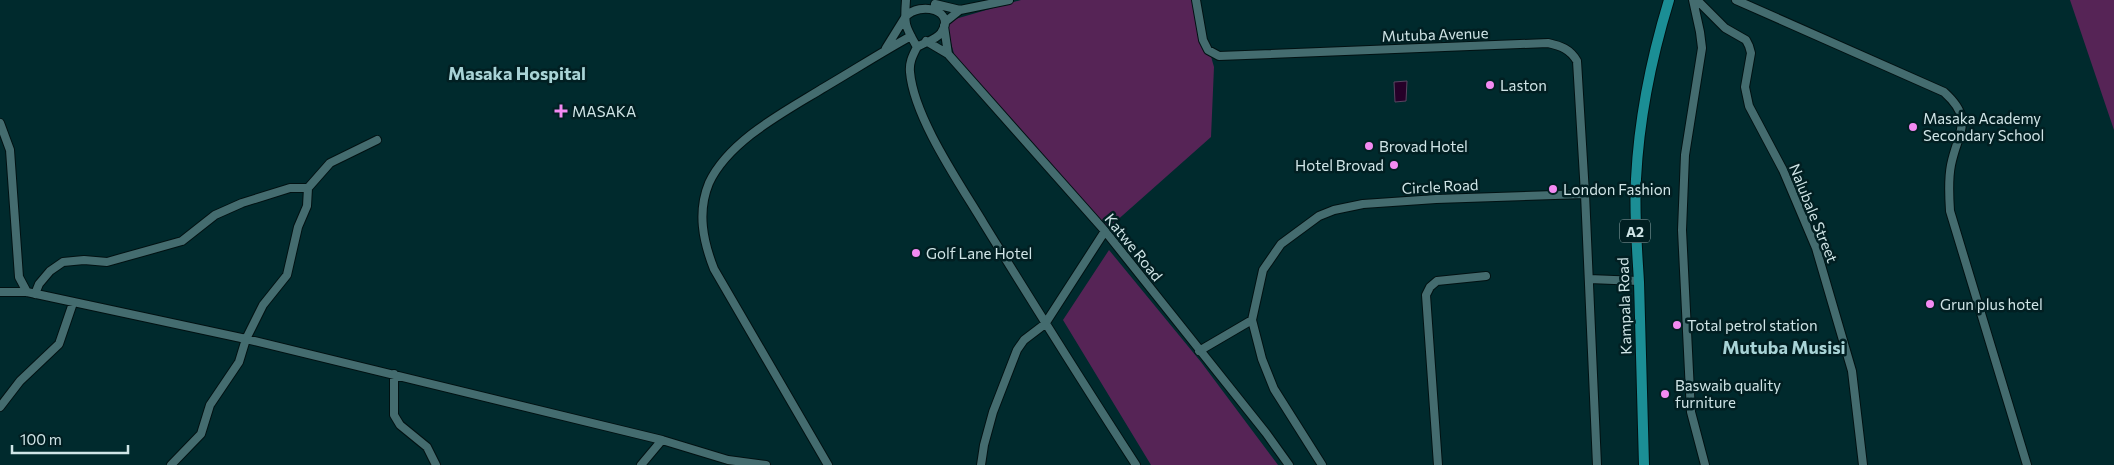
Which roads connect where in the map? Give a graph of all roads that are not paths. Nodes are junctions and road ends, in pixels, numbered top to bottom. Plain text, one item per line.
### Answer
1 (906, 0) edge
2 (925, 0) edge
3 (1009, 0) edge
4 (1196, 0) edge
5 (1668, 0) edge
6 (1693, 0) edge
7 (1697, 0) edge
8 (1736, 0) edge
9 (935, 4) junction
10 (960, 10) junction
11 (905, 18) junction
12 (944, 24) junction
13 (911, 36) junction
14 (926, 41) junction
15 (918, 47) junction
16 (885, 50) junction
17 (948, 54) junction
18 (0, 123) edge
19 (377, 140) dead end
20 (308, 188) junction
21 (1586, 194) junction
22 (1105, 231) junction
23 (1486, 276) dead end
24 (19, 277) junction
25 (1589, 279) junction
26 (1639, 280) junction
27 (4, 292) edge
28 (31, 293) junction
29 (73, 303) junction
30 (1252, 320) junction
31 (1045, 324) junction
32 (246, 339) junction
33 (1199, 351) junction
34 (394, 374) junction
35 (0, 407) edge
36 (662, 440) junction
37 (171, 465) edge
38 (436, 465) edge
39 (641, 465) edge
40 (766, 465) edge
41 (828, 465) edge
42 (981, 465) edge
43 (1136, 465) edge
44 (1289, 465) edge
45 (1322, 465) edge
46 (1438, 465) edge
47 (1596, 465) edge
48 (1644, 465) edge
49 (1705, 465) edge
50 (1863, 465) edge
51 (2027, 465) edge

1 - 11 street
2 - 9 street
2 - 11 street
3 - 10 street
4 - 21 street, Mutuba Avenue
5 - 26 main road, Kampala Road / A2
6 - 49 street
7 - 50 street, Nalubale Street
8 - 51 street
9 - 10 street
9 - 12 street
10 - 12 street
11 - 13 street
11 - 16 street
12 - 14 street
12 - 17 street
13 - 15 street
13 - 16 street
14 - 15 street
14 - 17 street, Katwe Road
15 - 31 street
16 - 41 street
17 - 22 street, Katwe Road
18 - 24 street
19 - 20 street
20 - 28 street
20 - 32 street
21 - 25 street
21 - 30 street, Circle Road
22 - 31 street
22 - 33 street, Katwe Road
23 - 46 street
24 - 27 street
24 - 28 street
25 - 26 street
25 - 47 street
26 - 48 main road, Kampala Road / A2
27 - 28 street
28 - 29 street
29 - 32 street
29 - 35 street
30 - 33 street
30 - 45 street, Circle Road
31 - 42 street
31 - 43 street
32 - 34 street
32 - 37 street
33 - 44 street, Katwe Road
34 - 36 street
34 - 38 street
36 - 39 street
36 - 40 street

